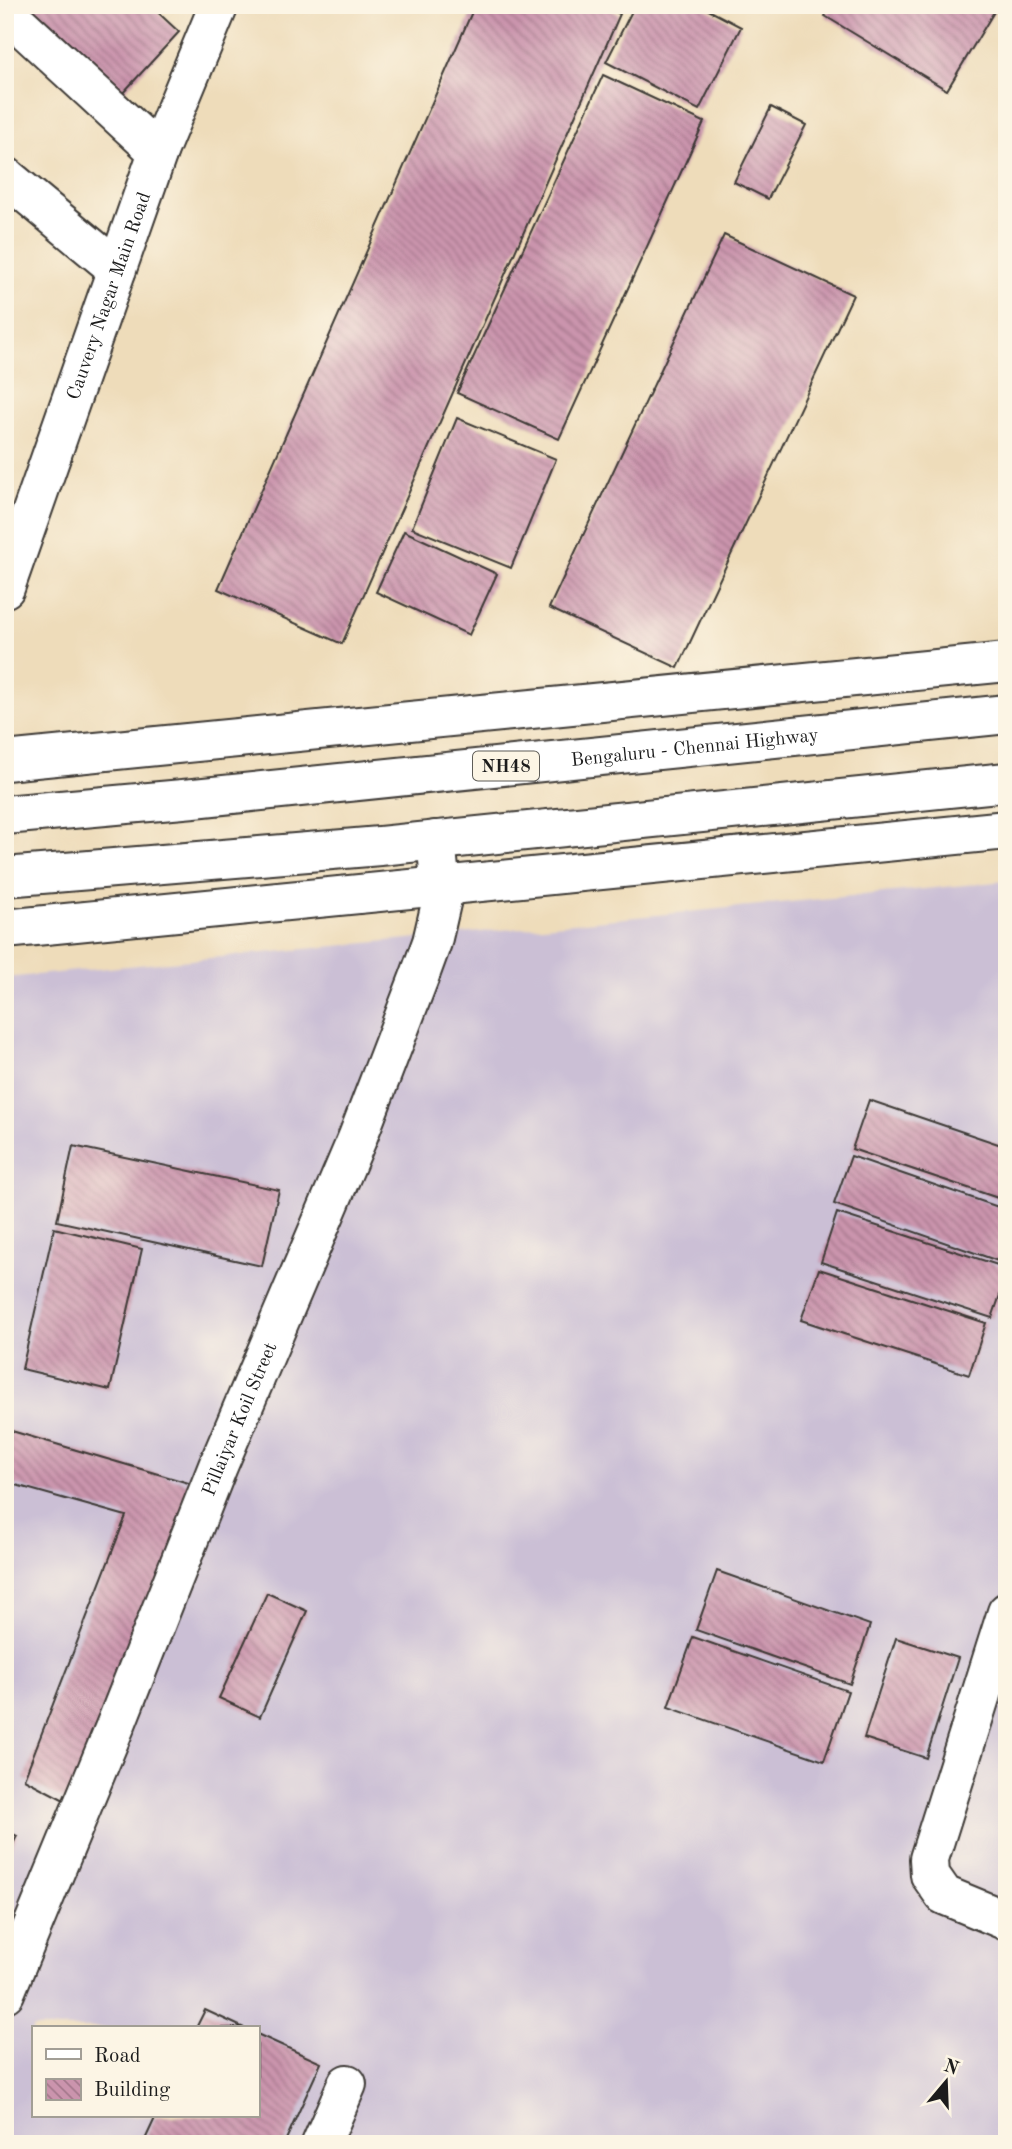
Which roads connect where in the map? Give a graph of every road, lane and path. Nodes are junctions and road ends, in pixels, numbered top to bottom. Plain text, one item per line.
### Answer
1 (218, 6) edge
2 (5, 11) edge
3 (158, 152) junction
4 (5, 176) edge
5 (117, 269) junction
6 (5, 588) edge
7 (1007, 662) edge
8 (1007, 714) edge
9 (5, 761) edge
10 (1007, 782) edge
11 (5, 815) edge
12 (1007, 830) edge
13 (436, 840) junction
14 (5, 877) edge
15 (442, 886) junction
16 (5, 929) edge
17 (1007, 1612) edge
18 (996, 1685) edge
19 (1007, 1921) edge
20 (16, 1941) edge
21 (5, 1993) edge
22 (347, 2084) dead end
23 (321, 2144) edge

1 - 3 main road, Cauvery Nagar Main Road
2 - 3 main road
3 - 5 main road, Cauvery Nagar Main Road
4 - 5 main road
5 - 6 main road, Cauvery Nagar Main Road
7 - 9 main road
8 - 11 main road, Bengaluru - Chennai Highway / NH48
10 - 13 main road
12 - 15 main road
13 - 14 main road
13 - 15 main road, Pillaiyar Koil Street
15 - 16 main road
15 - 20 main road, Pillaiyar Koil Street
17 - 18 main road
18 - 19 main road
20 - 21 main road, Pillaiyar Koil Street
22 - 23 main road

